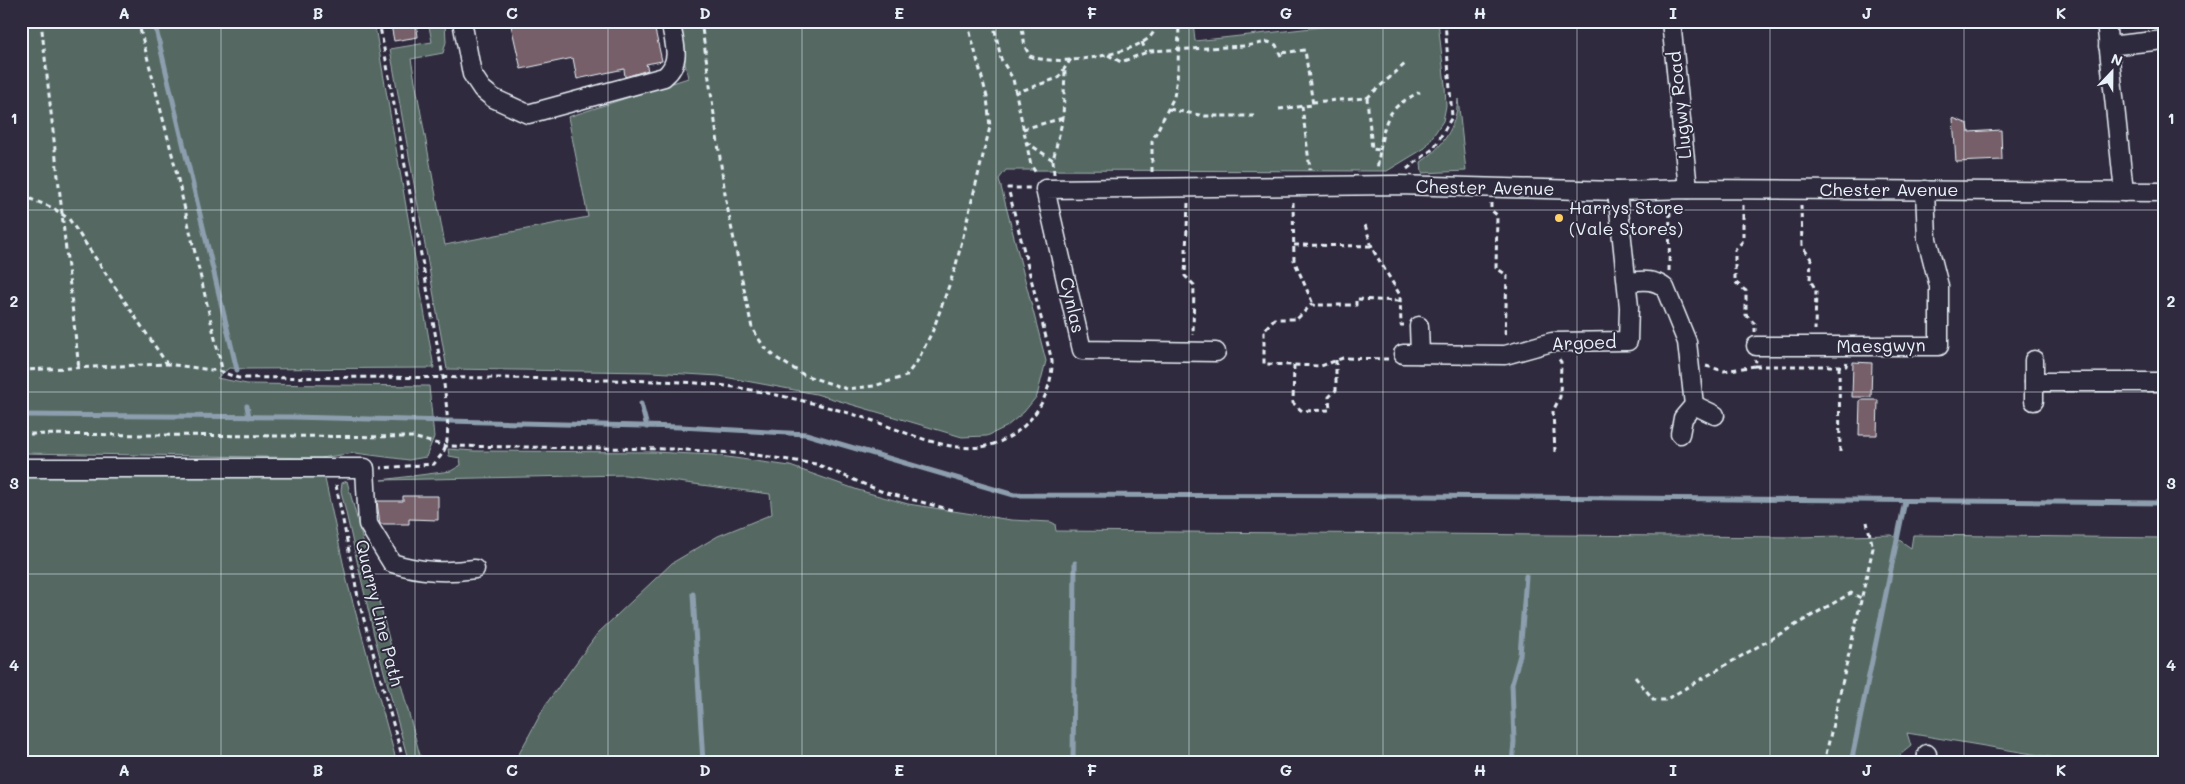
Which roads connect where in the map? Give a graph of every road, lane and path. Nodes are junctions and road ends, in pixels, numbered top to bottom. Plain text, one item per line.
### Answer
1 (41, 21) edge
2 (138, 21) edge
3 (379, 21) edge
4 (462, 21) edge
5 (670, 21) edge
6 (701, 21) edge
7 (966, 21) edge
8 (992, 21) edge
9 (1021, 21) edge
10 (1158, 21) edge
11 (1178, 21) edge
12 (1445, 21) edge
13 (1671, 21) edge
14 (2106, 21) edge
15 (2164, 40) edge
16 (1142, 42) junction
17 (2108, 46) junction
18 (1179, 51) junction
19 (1146, 52) junction
20 (1108, 55) junction
21 (1071, 60) junction
22 (1406, 63) dead end
23 (1065, 71) junction
24 (1420, 92) dead end
25 (1016, 93) junction
26 (1367, 98) junction
27 (1312, 102) junction
28 (1302, 106) junction
29 (1169, 109) junction
30 (1278, 109) dead end
31 (1254, 116) dead end
32 (1063, 118) junction
33 (1023, 129) junction
34 (1026, 142) junction
35 (1380, 150) junction
36 (1053, 160) junction
37 (1293, 186) junction
38 (1313, 186) junction
39 (1376, 186) junction
40 (1398, 186) junction
41 (1188, 187) junction
42 (1008, 188) dead end
43 (1152, 188) junction
44 (1491, 188) junction
45 (1050, 189) junction
46 (1688, 189) junction
47 (1743, 189) junction
48 (1670, 190) junction
49 (1800, 190) junction
50 (1925, 190) junction
51 (1617, 191) junction
52 (2124, 192) junction
53 (2164, 192) edge
54 (21, 194) edge
55 (63, 215) junction
56 (1365, 225) dead end
57 (1294, 245) junction
58 (1372, 246) junction
59 (1627, 282) junction
60 (1670, 297) junction
61 (1400, 301) junction
62 (1313, 304) junction
63 (1419, 326) joint
64 (1548, 343) junction
65 (1756, 346) junction
66 (1815, 347) junction
67 (1192, 351) junction
68 (1216, 352) dead end
69 (1412, 354) junction
70 (1505, 356) junction
71 (1690, 358) junction
72 (1336, 360) junction
73 (2034, 360) dead end
74 (167, 364) junction
75 (1294, 365) junction
76 (1839, 366) dead end
77 (79, 369) junction
78 (21, 370) edge
79 (223, 373) junction
80 (443, 377) junction
81 (2034, 382) junction
82 (2164, 382) edge
83 (2034, 402) dead end
84 (1694, 405) junction
85 (1715, 415) dead end
86 (21, 434) edge
87 (1680, 434) dead end
88 (446, 446) junction
89 (1555, 452) dead end
90 (1840, 453) dead end
91 (21, 468) edge
92 (365, 468) junction
93 (332, 469) junction
94 (952, 510) dead end
95 (1867, 522) dead end
96 (476, 569) dead end
97 (1861, 598) junction
98 (1635, 677) dead end
99 (404, 763) edge
100 (1824, 763) edge

1 - 55 path
2 - 79 path
3 - 80 path
4 - 5 street
6 - 7 path
8 - 25 path
9 - 21 path
10 - 16 path
11 - 18 path
12 - 40 path
13 - 46 street, Llugwy Road
14 - 17 street
15 - 17 street
16 - 19 path
16 - 20 path
17 - 52 street
18 - 19 path
18 - 27 path
18 - 29 path
19 - 20 path
20 - 21 path
21 - 23 path
22 - 26 path
23 - 25 path
23 - 32 path
24 - 35 path
25 - 33 path
26 - 27 path
26 - 35 path
27 - 28 path
28 - 30 path
28 - 38 path
29 - 31 path
29 - 43 path
32 - 33 path
32 - 36 path
33 - 34 path
34 - 36 path
34 - 45 path
35 - 39 path
36 - 45 path
37 - 38 street, Chester Avenue
37 - 41 street, Chester Avenue
37 - 57 path
38 - 39 street, Chester Avenue
39 - 40 street, Chester Avenue
40 - 44 street, Chester Avenue
41 - 43 street, Chester Avenue
41 - 67 path
42 - 80 path
43 - 45 street, Chester Avenue
44 - 51 street, Chester Avenue
44 - 70 path
45 - 67 street, Cynlas
46 - 47 street, Chester Avenue
46 - 48 street, Chester Avenue
47 - 49 street, Chester Avenue
47 - 65 path
48 - 51 street, Chester Avenue
48 - 60 path
49 - 50 street, Chester Avenue
49 - 66 path
50 - 52 street, Chester Avenue
50 - 66 street, Maesgwyn
51 - 59 street, Argoed
52 - 53 street, Chester Avenue
54 - 55 path
55 - 74 path
55 - 77 path
56 - 58 path
57 - 58 path
57 - 62 path
58 - 61 path
59 - 60 street
59 - 64 street, Argoed
60 - 71 street
61 - 62 path
61 - 63 path
62 - 75 path
63 - 69 street
64 - 70 street, Argoed
64 - 89 path
65 - 66 street, Maesgwyn
65 - 71 path
67 - 68 street, Cynlas
69 - 70 street, Argoed
69 - 72 path
71 - 84 street
72 - 75 path
72 - 75 path
73 - 81 street
74 - 77 path
74 - 79 path
76 - 90 path
77 - 78 path
79 - 80 path
80 - 88 path
81 - 82 street
81 - 83 street
84 - 85 street
84 - 87 street
86 - 88 path
88 - 92 path
88 - 94 path
91 - 93 street
92 - 93 street
92 - 96 street
93 - 99 path, Quarry Line Path
95 - 97 path
97 - 98 path
97 - 100 path

